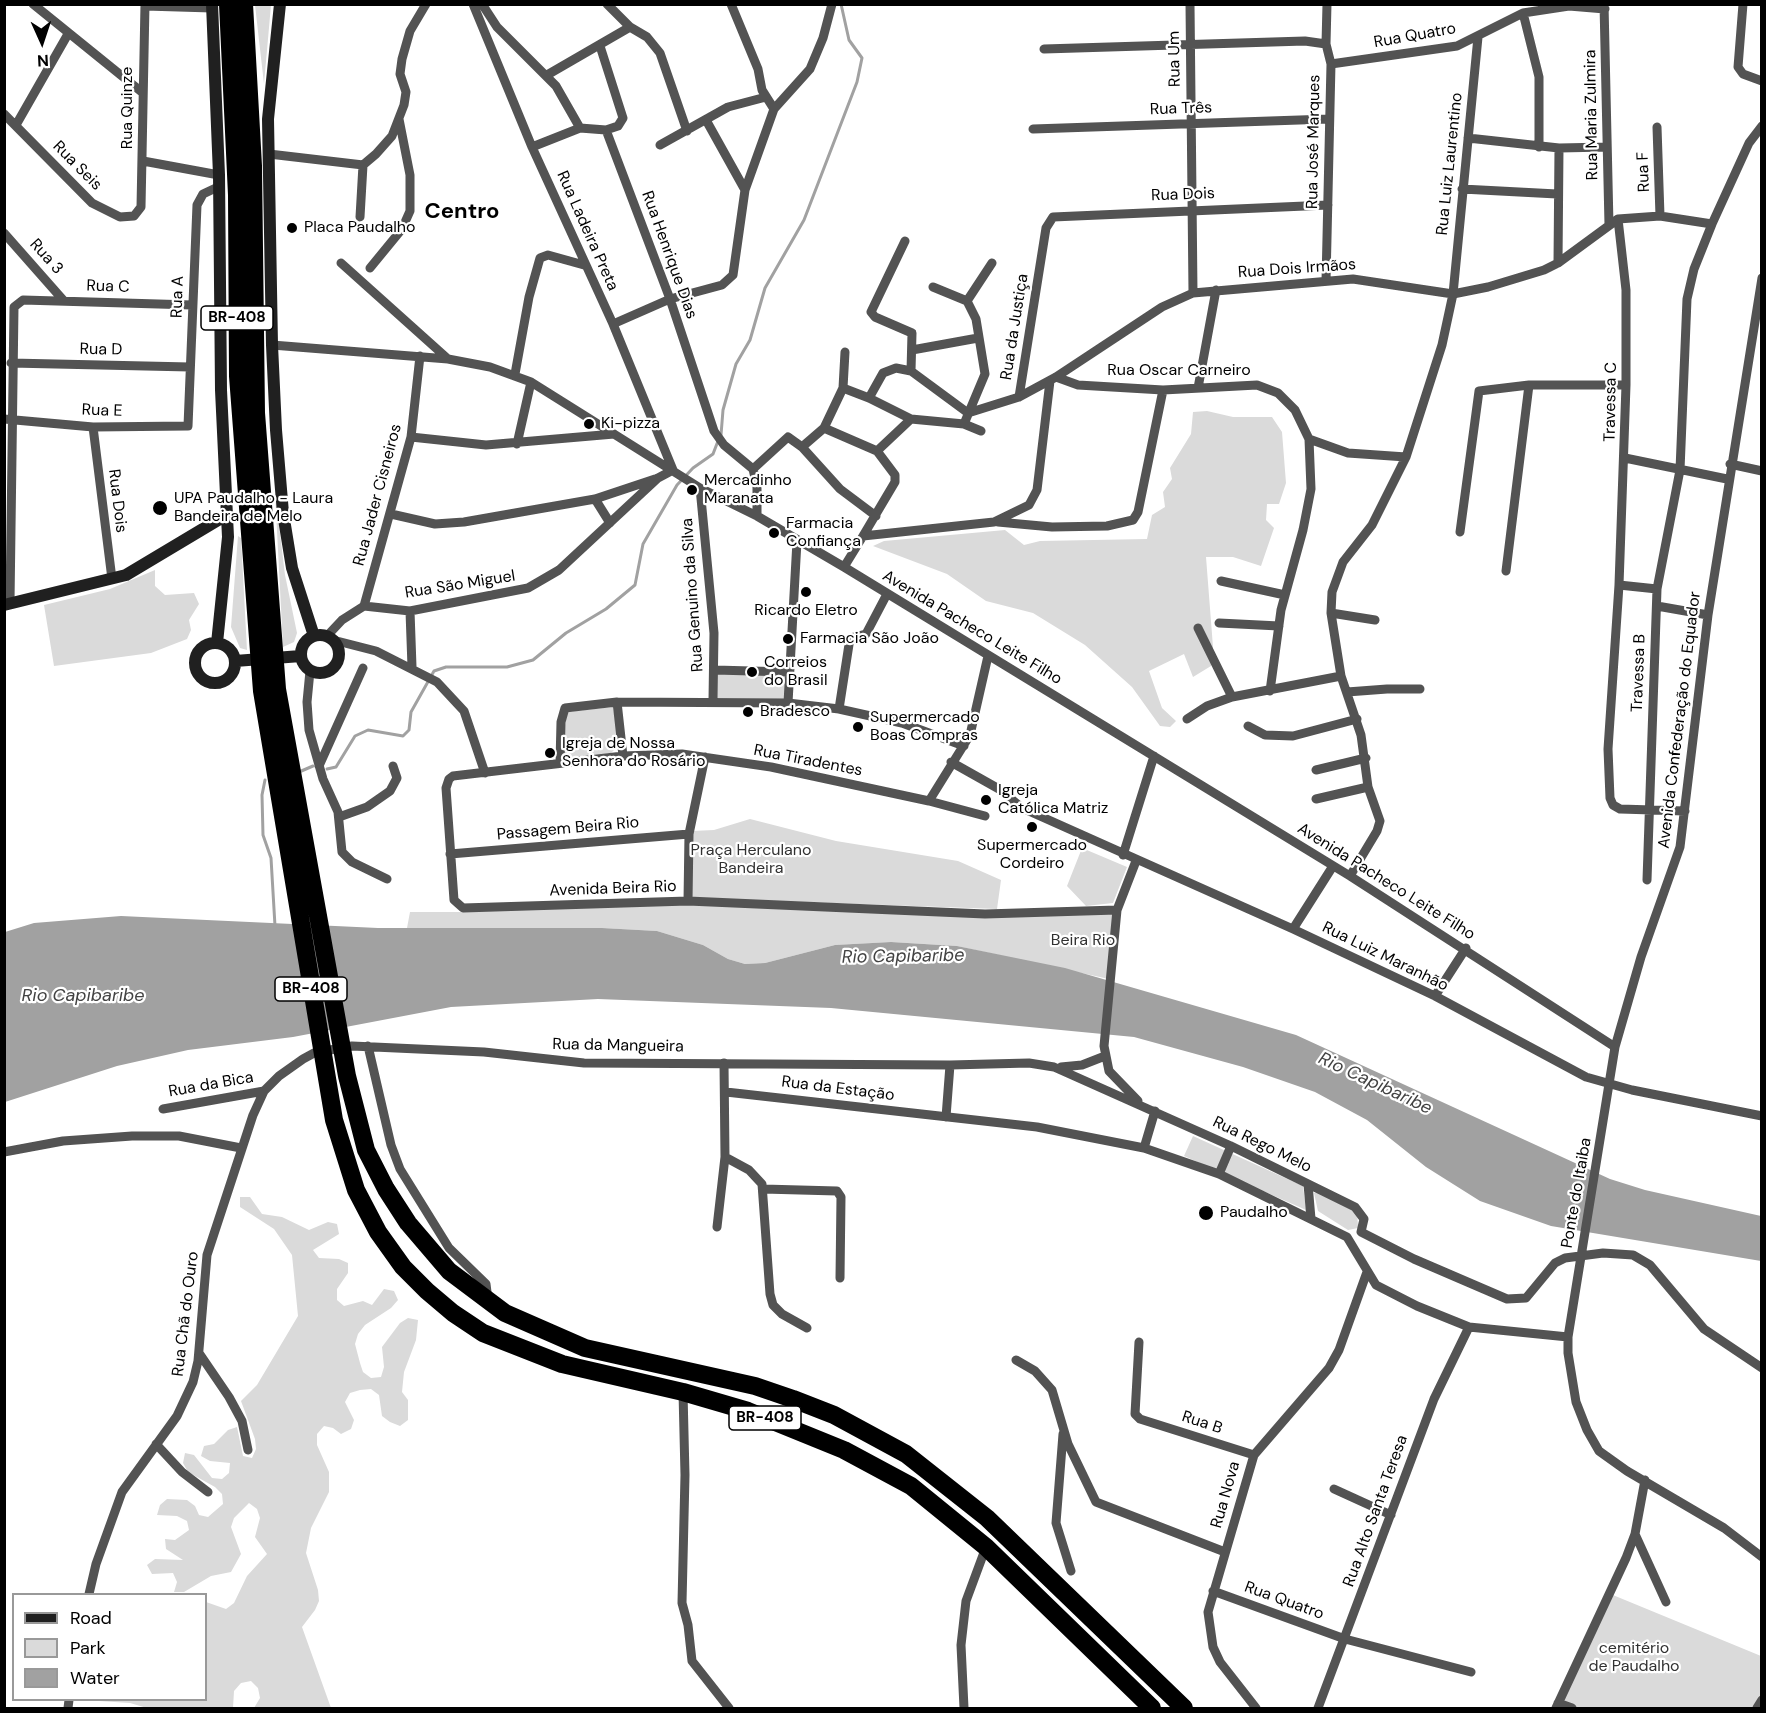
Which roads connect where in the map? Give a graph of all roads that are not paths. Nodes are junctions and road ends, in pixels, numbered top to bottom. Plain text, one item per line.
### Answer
1 (33, 4) edge
2 (244, 4) edge
3 (280, 4) edge
4 (426, 4) edge
5 (473, 4) edge
6 (482, 4) edge
7 (607, 4) edge
8 (731, 4) edge
9 (832, 4) edge
10 (1190, 4) edge
11 (1327, 4) edge
12 (1743, 4) edge
13 (145, 5) edge
14 (217, 6) edge
15 (1604, 7) edge
16 (1523, 13) junction
17 (630, 27) junction
18 (68, 34) junction
19 (1478, 37) junction
20 (1190, 44) junction
21 (1326, 44) junction
22 (600, 46) junction
23 (1044, 48) dead end
24 (1331, 64) junction
25 (547, 75) junction
26 (1761, 81) edge
27 (143, 93) junction
28 (766, 97) junction
29 (774, 109) junction
30 (4, 114) edge
31 (399, 119) junction
32 (1329, 119) junction
33 (706, 120) junction
34 (1191, 124) junction
35 (16, 125) junction
36 (1761, 126) edge
37 (1657, 127) dead end
38 (580, 128) junction
39 (1033, 129) dead end
40 (606, 130) junction
41 (687, 131) junction
42 (1468, 138) junction
43 (660, 145) dead end
44 (532, 147) junction
45 (1539, 147) junction
46 (1607, 147) junction
47 (1559, 148) junction
48 (269, 154) junction
49 (143, 161) junction
50 (363, 165) junction
51 (220, 181) junction
52 (1462, 189) junction
53 (744, 190) junction
54 (1557, 194) junction
55 (1328, 205) junction
56 (1191, 210) junction
57 (139, 212) joint
58 (1660, 216) junction
59 (360, 217) dead end
60 (1614, 222) junction
61 (1712, 224) junction
62 (1046, 228) joint
63 (4, 233) edge
64 (905, 241) dead end
65 (341, 263) dead end
66 (992, 263) dead end
67 (1558, 263) junction
68 (584, 265) junction
69 (370, 268) dead end
70 (1761, 278) edge
71 (1326, 280) junction
72 (933, 287) dead end
73 (1216, 290) junction
74 (1193, 293) junction
75 (1454, 294) junction
76 (670, 299) junction
77 (64, 301) junction
78 (967, 301) junction
79 (192, 305) junction
80 (612, 324) junction
81 (978, 338) junction
82 (272, 345) junction
83 (912, 350) junction
84 (845, 352) dead end
85 (420, 356) junction
86 (448, 359) junction
87 (11, 363) junction
88 (190, 367) junction
89 (911, 371) junction
90 (515, 374) junction
91 (1053, 379) junction
92 (531, 382) junction
93 (1626, 385) junction
94 (1529, 386) junction
95 (843, 388) junction
96 (1198, 388) junction
97 (1163, 390) junction
98 (1019, 397) junction
99 (869, 398) junction
100 (968, 413) junction
101 (8, 419) edge
102 (911, 419) junction
103 (189, 423) joint
104 (964, 424) junction
105 (93, 427) junction
106 (824, 428) junction
107 (981, 431) dead end
108 (615, 434) junction
109 (411, 437) junction
110 (1309, 440) junction
111 (517, 444) junction
112 (802, 447) junction
113 (877, 451) junction
114 (1406, 457) junction
115 (1624, 458) junction
116 (1730, 464) junction
117 (753, 469) junction
118 (1680, 470) junction
119 (1761, 471) edge
120 (680, 475) junction
121 (658, 478) junction
122 (1727, 479) junction
123 (700, 488) junction
124 (595, 499) junction
125 (228, 514) junction
126 (391, 514) junction
127 (757, 516) junction
128 (876, 516) junction
129 (994, 522) junction
130 (610, 523) junction
131 (1460, 532) dead end
132 (863, 536) junction
133 (797, 541) junction
134 (844, 567) junction
135 (1506, 571) dead end
136 (112, 579) junction
137 (1221, 581) dead end
138 (1618, 585) junction
139 (1657, 589) junction
140 (887, 594) junction
141 (1285, 595) junction
142 (7, 604) edge
143 (364, 606) junction
144 (1657, 606) junction
145 (410, 611) junction
146 (1331, 613) junction
147 (1708, 615) junction
148 (1375, 621) dead end
149 (1219, 623) dead end
150 (1279, 626) junction
151 (1198, 628) dead end
152 (264, 630) junction
153 (314, 636) junction
154 (330, 638) junction
155 (217, 643) junction
156 (301, 656) junction
157 (988, 656) junction
158 (235, 661) junction
159 (412, 667) junction
160 (363, 668) dead end
161 (715, 670) junction
162 (310, 671) junction
163 (788, 672) junction
164 (1341, 676) junction
165 (1420, 689) dead end
166 (1270, 691) junction
167 (1347, 693) junction
168 (1232, 697) junction
169 (713, 700) junction
170 (617, 702) junction
171 (788, 703) junction
172 (839, 709) junction
173 (1187, 719) dead end
174 (1357, 719) junction
175 (1248, 726) dead end
176 (964, 746) junction
177 (623, 756) junction
178 (1154, 756) junction
179 (705, 758) junction
180 (1366, 758) junction
181 (951, 762) junction
182 (560, 763) junction
183 (319, 766) junction
184 (393, 766) dead end
185 (1316, 770) dead end
186 (485, 772) junction
187 (451, 777) joint
188 (1368, 787) junction
189 (1316, 799) dead end
190 (929, 801) junction
191 (1651, 809) junction
192 (1685, 811) junction
193 (985, 816) dead end
194 (339, 817) junction
195 (689, 834) junction
196 (450, 854) junction
197 (1123, 855) junction
198 (1136, 861) junction
199 (1333, 866) junction
200 (1350, 876) junction
201 (387, 879) dead end
202 (1647, 880) dead end
203 (306, 897) junction
204 (688, 901) junction
205 (1117, 910) junction
206 (1293, 929) junction
207 (1466, 948) junction
208 (1435, 996) junction
209 (368, 1046) junction
210 (1615, 1047) junction
211 (1104, 1051) junction
212 (724, 1062) junction
213 (950, 1065) junction
214 (1054, 1067) junction
215 (1611, 1079) joint
216 (264, 1092) junction
217 (726, 1092) junction
218 (1144, 1107) junction
219 (163, 1109) dead end
220 (1155, 1111) junction
221 (1761, 1116) edge
222 (946, 1117) junction
223 (1232, 1146) junction
224 (241, 1148) junction
225 (1144, 1148) junction
226 (4, 1152) edge
227 (726, 1157) junction
228 (1219, 1174) junction
229 (1308, 1184) junction
230 (763, 1189) junction
231 (1311, 1219) junction
232 (717, 1227) dead end
233 (1361, 1232) junction
234 (1347, 1237) junction
235 (1367, 1272) junction
236 (840, 1278) dead end
237 (488, 1303) junction
238 (1469, 1327) junction
239 (807, 1328) dead end
240 (1568, 1336) junction
241 (1139, 1342) dead end
242 (199, 1353) junction
243 (1016, 1360) dead end
244 (1761, 1368) edge
245 (683, 1392) junction
246 (1063, 1432) junction
247 (156, 1444) junction
248 (248, 1450) dead end
249 (1254, 1455) junction
250 (1645, 1480) junction
251 (1334, 1489) dead end
252 (208, 1492) dead end
253 (1391, 1515) junction
254 (1635, 1534) junction
255 (986, 1547) junction
256 (1225, 1552) junction
257 (1761, 1557) edge
258 (1071, 1571) dead end
259 (1213, 1591) junction
260 (89, 1593) edge
261 (1666, 1602) dead end
262 (1345, 1639) junction
263 (1471, 1672) dead end
264 (1761, 1700) edge
265 (1557, 1706) edge
266 (729, 1708) edge
267 (964, 1708) edge
268 (1152, 1708) edge
269 (1184, 1708) edge
270 (1256, 1708) edge
271 (1318, 1708) edge
272 (1572, 1708) edge
273 (1757, 1708) edge

1 - 18 street
2 - 152 highway, BR-408
3 - 48 main road
4 - 31 street
5 - 44 street, Rua Ladeira Preta
6 - 25 street
7 - 17 street
8 - 28 street
9 - 29 street
10 - 20 street, Rua Um
11 - 21 street, Rua José Marques
12 - 26 street
13 - 14 street
13 - 27 street, Rua Quinze
14 - 51 main road
14 - 152 highway, BR-408
15 - 16 street, Rua Quatro
15 - 46 street, Rua Maria Zulmira
16 - 19 street, Rua Quatro
16 - 45 street
17 - 22 street
17 - 41 street
18 - 27 street
18 - 35 street
19 - 24 street, Rua Quatro
19 - 42 street, Rua Luiz Laurentino
20 - 21 street
20 - 23 street
20 - 34 street, Rua Um
21 - 24 street, Rua José Marques
22 - 25 street
22 - 40 street
24 - 32 street, Rua José Marques
25 - 38 street
27 - 49 street, Rua Quinze
28 - 29 street
28 - 33 street
29 - 53 street
30 - 35 street, Rua Seis
31 - 50 street
31 - 69 street
32 - 34 street, Rua Três
32 - 55 street, Rua José Marques
33 - 41 street
33 - 53 street
34 - 39 street, Rua Três
34 - 56 street, Rua Um
35 - 57 street, Rua Seis
36 - 61 street, Travessa B
37 - 58 street, Rua F
38 - 40 street
38 - 44 street
40 - 76 street, Rua Henrique Dias
41 - 43 street
42 - 45 street
42 - 52 street, Rua Luiz Laurentino
44 - 68 street, Rua Ladeira Preta
45 - 47 street
46 - 47 street
46 - 60 street, Rua Maria Zulmira
47 - 54 street
48 - 50 street
48 - 82 main road
49 - 51 street
49 - 57 street, Rua Quinze
50 - 59 street
51 - 79 street, Rua A
51 - 125 main road
52 - 54 street
52 - 75 street, Rua Luiz Laurentino
53 - 76 street
54 - 67 street
55 - 56 street, Rua Dois
55 - 71 street, Rua José Marques
56 - 62 street, Rua Dois
56 - 74 street, Rua Um
58 - 60 street
58 - 61 street
60 - 67 street, Rua Dois Irmãos
60 - 93 street, Travessa C
61 - 118 street, Travessa B
62 - 98 street, Rua da Justiça
63 - 77 street, Rua 3
64 - 83 street
65 - 86 street
66 - 78 street
67 - 75 street, Rua Dois Irmãos
68 - 80 street, Rua Ladeira Preta
68 - 90 street
70 - 116 street, Avenida Confederação do Equador
71 - 73 street, Rua Dois Irmãos
71 - 75 street, Rua Dois Irmãos
72 - 78 street
73 - 74 street, Rua Dois Irmãos
73 - 96 street
74 - 91 street, Rua Dois Irmãos
75 - 114 street, Rua Luiz Laurentino
76 - 80 street
76 - 117 street, Rua Henrique Dias
77 - 79 street, Rua C
77 - 87 street, Rua C
78 - 81 street
79 - 88 street, Rua A
80 - 120 street, Rua Ladeira Preta
81 - 83 street
81 - 100 street
82 - 85 street, Avenida Pacheco Leite Filho
82 - 153 main road
83 - 89 street
84 - 95 street
85 - 86 street, Avenida Pacheco Leite Filho
85 - 109 street, Rua Jader Cisneiros
86 - 90 street, Avenida Pacheco Leite Filho
87 - 88 street, Rua D
87 - 101 street
88 - 103 street, Rua A
89 - 99 street
89 - 100 street
90 - 92 street, Avenida Pacheco Leite Filho
91 - 97 street, Rua Oscar Carneiro
91 - 98 street, Rua da Justiça
91 - 129 street
92 - 108 street, Avenida Pacheco Leite Filho
92 - 111 street
93 - 94 street
93 - 115 street, Travessa C
94 - 131 street
94 - 135 street
95 - 99 street
95 - 106 street
96 - 97 street, Rua Oscar Carneiro
96 - 110 street, Rua Oscar Carneiro
97 - 129 street
98 - 100 street
99 - 102 street
100 - 104 street
101 - 105 street, Rua E
101 - 142 street
102 - 104 street
102 - 113 street
103 - 105 street, Rua E
104 - 107 street
105 - 136 street, Rua Dois
106 - 112 street
106 - 113 street
108 - 111 street
108 - 120 street, Avenida Pacheco Leite Filho
109 - 111 street
109 - 126 street, Rua Jader Cisneiros
110 - 114 street
110 - 141 street, Rua Oscar Carneiro
112 - 117 street
112 - 128 street
113 - 128 street
114 - 146 street, Rua Luiz Laurentino
115 - 118 street
115 - 138 street, Travessa C
116 - 119 street
116 - 122 street, Avenida Confederação do Equador
117 - 127 street
118 - 122 street
118 - 139 street, Travessa B
120 - 121 street, Rua São Miguel
120 - 123 street, Avenida Pacheco Leite Filho
121 - 124 street
121 - 130 street, Rua São Miguel
122 - 147 street, Avenida Confederação do Equador
123 - 127 street, Avenida Pacheco Leite Filho
123 - 161 street, Rua Genuino da Silva
124 - 126 street
124 - 130 street
125 - 136 main road
125 - 155 main road
126 - 143 street, Rua Jader Cisneiros
127 - 133 street, Avenida Pacheco Leite Filho
128 - 132 street
129 - 132 street
130 - 145 street, Rua São Miguel
132 - 134 street
133 - 134 street, Avenida Pacheco Leite Filho
133 - 163 street
134 - 140 street, Avenida Pacheco Leite Filho
136 - 142 main road
137 - 141 street
138 - 139 street
138 - 191 street, Travessa C
139 - 144 street, Travessa B
140 - 157 street, Avenida Pacheco Leite Filho
140 - 172 street
141 - 150 street, Rua Oscar Carneiro
143 - 145 street, Rua São Miguel
143 - 154 street
144 - 147 street
144 - 191 street, Travessa B
145 - 159 street
146 - 148 street
146 - 164 street, Rua Luiz Laurentino
147 - 192 street, Avenida Confederação do Equador
149 - 150 street
150 - 166 street, Rua Oscar Carneiro
151 - 168 street
152 - 203 highway, BR-408
153 - 154 main road
153 - 156 main road
154 - 159 street
154 - 162 main road
155 - 158 main road
155 - 158 main road
156 - 158 main road
156 - 162 main road
157 - 176 street
157 - 178 street, Avenida Pacheco Leite Filho
159 - 186 street
160 - 183 street
161 - 163 street
161 - 169 street, Rua Genuino da Silva
162 - 183 street
163 - 171 street
164 - 166 street
164 - 167 street, Rua Luiz Laurentino
165 - 167 street
166 - 168 street
167 - 174 street, Rua Luiz Laurentino
168 - 173 street
169 - 170 street
169 - 171 street
170 - 177 street
170 - 182 street
171 - 172 street
172 - 176 street
174 - 175 street
174 - 180 street, Rua Luiz Laurentino
176 - 181 street
177 - 179 street, Rua Tiradentes
177 - 182 street, Rua Tiradentes
178 - 197 street
178 - 199 street, Avenida Pacheco Leite Filho
179 - 190 street, Rua Tiradentes
179 - 195 street
180 - 185 street
180 - 188 street, Rua Luiz Laurentino
181 - 190 street
181 - 197 street, Rua Luiz Maranhão
182 - 186 street, Rua Tiradentes
183 - 194 street
184 - 194 street
186 - 187 street, Rua Tiradentes
187 - 196 street, Avenida Beira Rio
188 - 189 street
188 - 200 street, Rua Luiz Laurentino
190 - 193 street, Rua Tiradentes
191 - 192 street, Travessa C
191 - 202 street, Travessa B
192 - 210 street, Avenida Confederação do Equador
194 - 201 street
195 - 196 street, Passagem Beira Rio
195 - 204 street
196 - 204 street, Avenida Beira Rio
197 - 198 street, Rua Luiz Maranhão
198 - 205 street
198 - 206 street, Rua Luiz Maranhão
199 - 200 street, Avenida Pacheco Leite Filho
199 - 206 street
200 - 207 street, Avenida Pacheco Leite Filho
203 - 237 highway, BR-408
203 - 245 highway, BR-408
204 - 205 street, Avenida Beira Rio
205 - 211 street
206 - 208 street, Rua Luiz Maranhão
207 - 208 street
207 - 210 street, Avenida Pacheco Leite Filho
208 - 221 street, Rua Luiz Maranhão
209 - 212 street, Rua da Mangueira
209 - 216 street, Rua da Mangueira
209 - 237 street
210 - 215 street, Avenida Confederação do Equador
211 - 214 street
211 - 218 street
212 - 213 street, Rua da Mangueira
212 - 217 street
213 - 214 street, Rua da Mangueira
213 - 222 street
214 - 218 street, Rua Rego Melo
215 - 240 street, Ponte do Itaiba
216 - 219 street, Rua da Bica
216 - 224 street, Rua Chã do Ouro
217 - 222 street, Rua da Estação
217 - 227 street
218 - 220 street, Rua Rego Melo
220 - 223 street, Rua Rego Melo
220 - 225 street
222 - 225 street, Rua da Estação
223 - 228 street
223 - 229 street, Rua Rego Melo
224 - 226 street
224 - 242 street, Rua Chã do Ouro
225 - 228 street, Rua da Estação
227 - 230 street
227 - 232 street
228 - 231 street, Rua da Estação
229 - 231 street
229 - 233 street, Rua Rego Melo
230 - 236 street
230 - 239 street
231 - 234 street, Rua da Estação
233 - 234 street
233 - 244 street
234 - 235 street
235 - 238 street
235 - 249 street, Rua Nova
237 - 269 highway, BR-408
238 - 240 street
238 - 253 street, Rua Alto Santa Teresa
240 - 250 street, Ponte do Itaiba
241 - 249 street, Rua B
242 - 247 street, Rua Chã do Ouro
242 - 248 street
243 - 246 street
245 - 255 highway, BR-408
245 - 266 street
246 - 256 street
246 - 258 street
247 - 252 street
247 - 260 street, Rua Chã do Ouro
249 - 256 street, Rua Nova
250 - 254 street
250 - 257 street, Ponte do Itaiba
251 - 253 street
253 - 262 street, Rua Alto Santa Teresa
254 - 261 street
254 - 265 street
255 - 267 street
255 - 268 highway, BR-408
256 - 259 street, Rua Nova
259 - 262 street, Rua Quatro
259 - 270 street, Rua Nova
262 - 263 street, Rua Quatro
262 - 271 street, Rua Alto Santa Teresa
264 - 273 street
265 - 272 street

